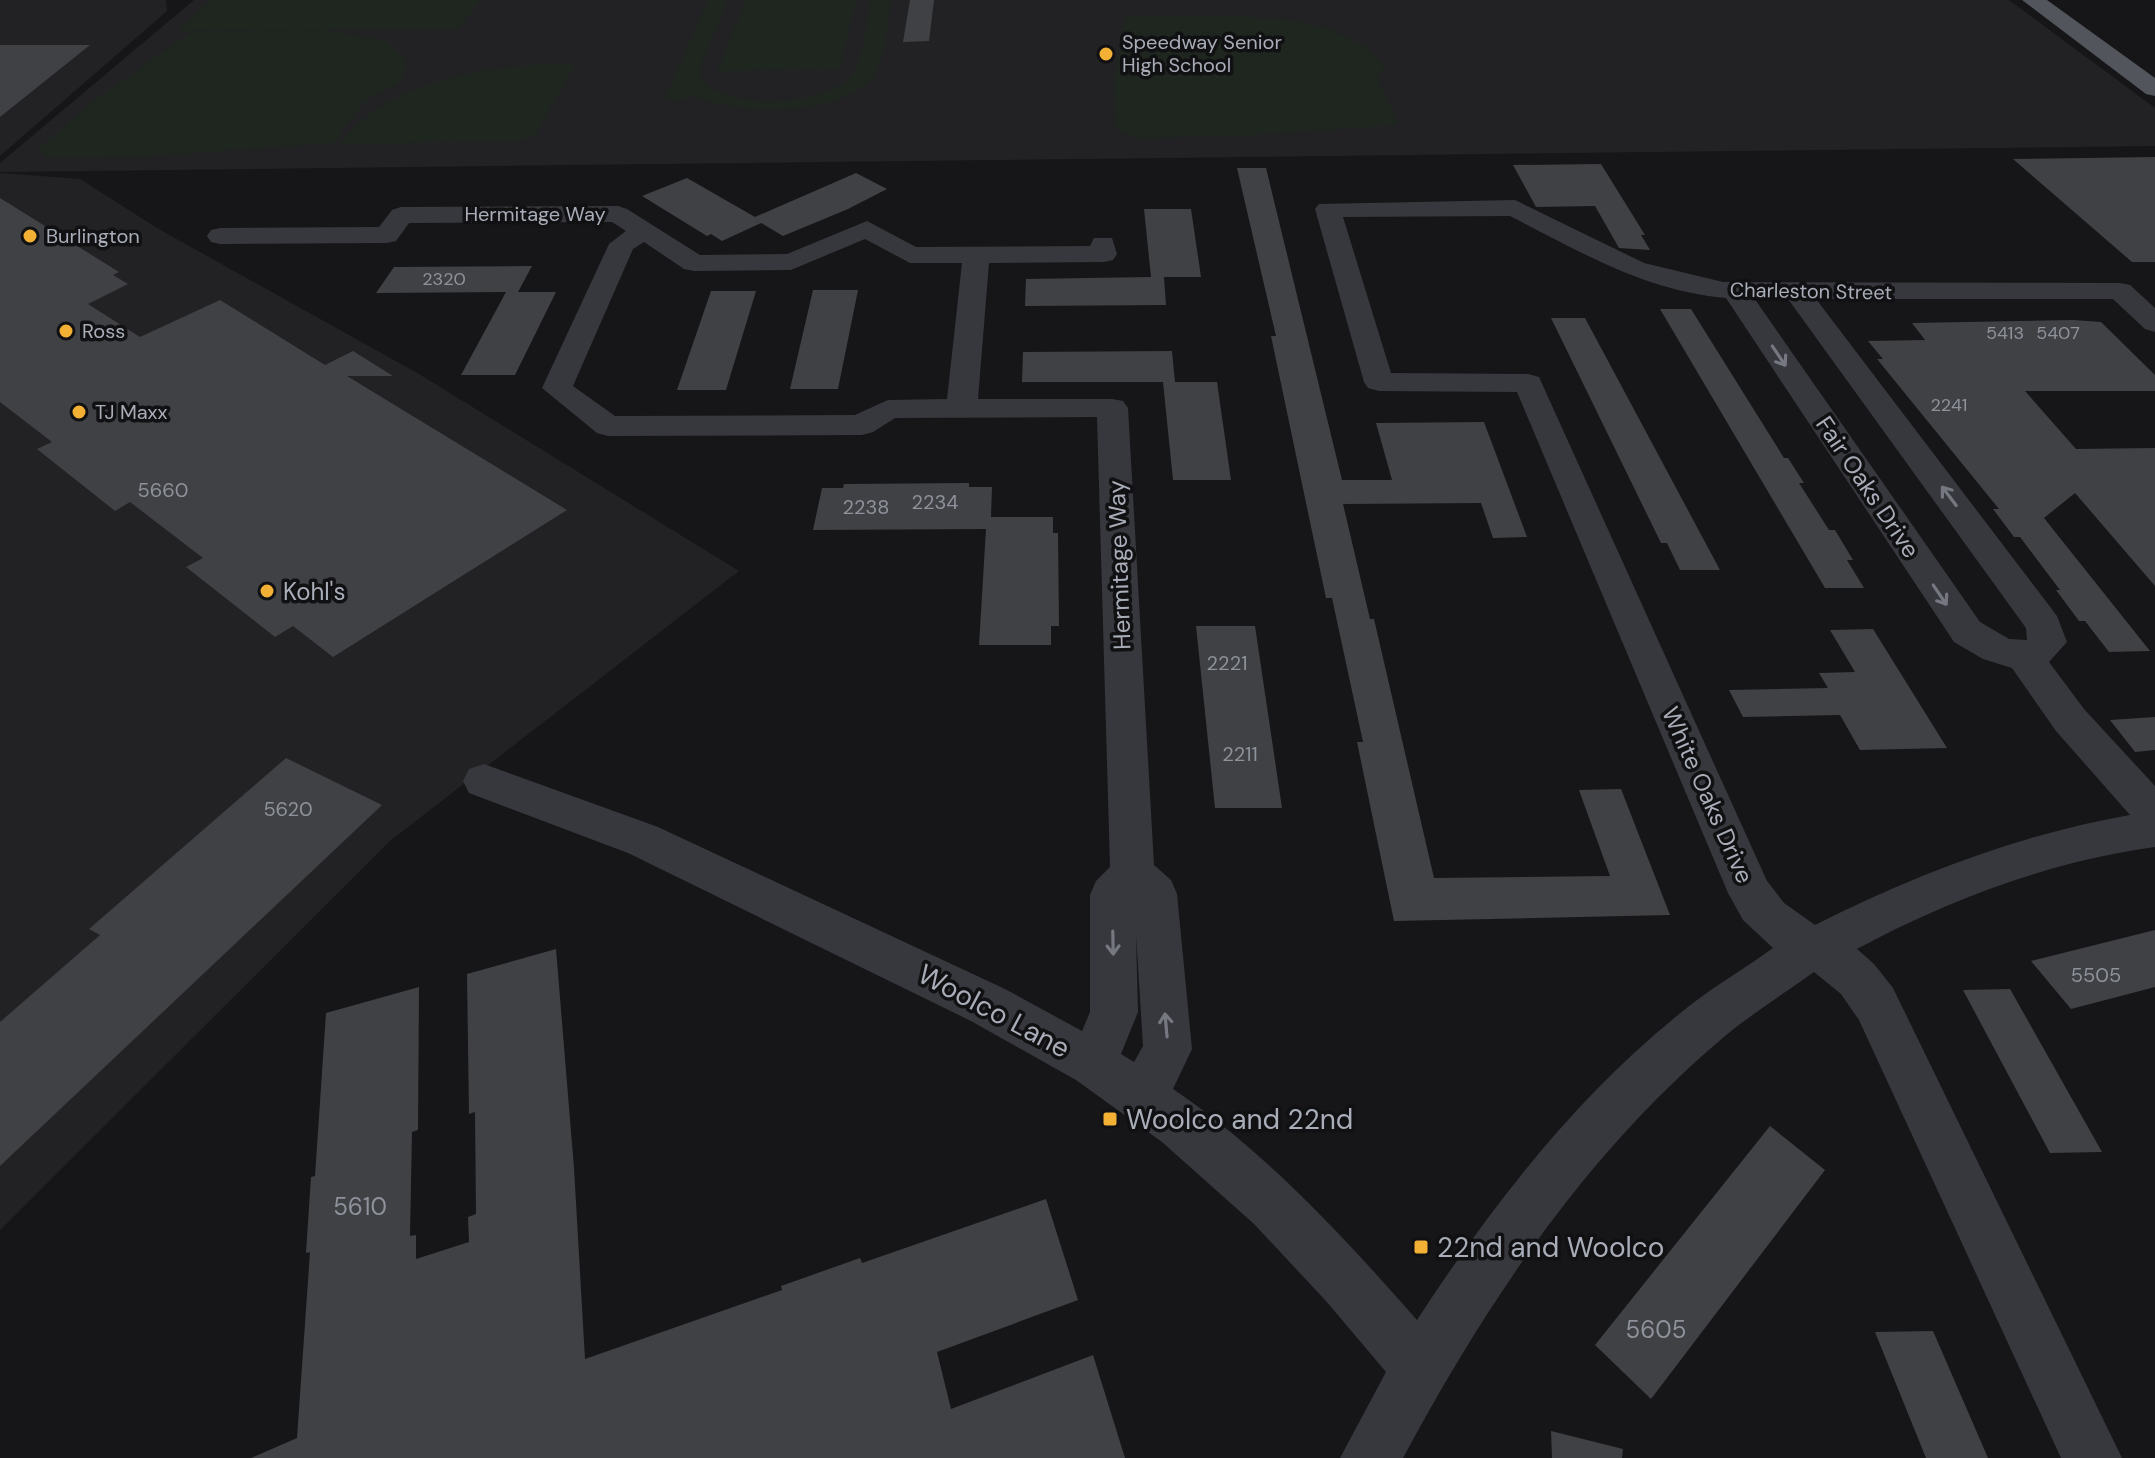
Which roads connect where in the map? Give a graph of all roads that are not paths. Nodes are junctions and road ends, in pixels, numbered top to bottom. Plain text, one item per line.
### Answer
1 (2033, 0) edge
2 (2155, 89) edge
3 (1328, 209) joint
4 (645, 231) junction
5 (220, 236) dead end
6 (1103, 244) dead end
7 (976, 255) junction
8 (1735, 291) junction
9 (1797, 292) junction
10 (2155, 323) edge
11 (962, 409) junction
12 (2023, 654) junction
13 (484, 781) dead end
14 (2155, 814) edge
15 (2155, 829) edge
16 (1132, 873) junction
17 (1813, 948) junction
18 (1093, 1063) junction
19 (1142, 1097) junction
20 (1419, 1367) junction
21 (1370, 1458) edge
22 (2092, 1458) edge

1 - 2 main road
3 - 8 street, Charleston Street
3 - 17 street, White Oaks Drive
4 - 5 street, Hermitage Way
4 - 7 street, Hermitage Way
4 - 11 street, Hermitage Way
6 - 7 street, Hermitage Way
7 - 11 street
8 - 9 street, Charleston Street
8 -> 12 street, Fair Oaks Drive
9 - 10 street, Charleston Street
12 -> 9 street
11 - 16 street, Hermitage Way
12 - 14 street
13 - 18 street, Woolco Lane
15 - 17 street
16 -> 18 street
19 -> 16 street
17 - 20 street
17 - 22 street, White Oaks Drive
18 - 19 street, Woolco Lane
19 - 20 street, Woolco Lane
20 - 21 street

